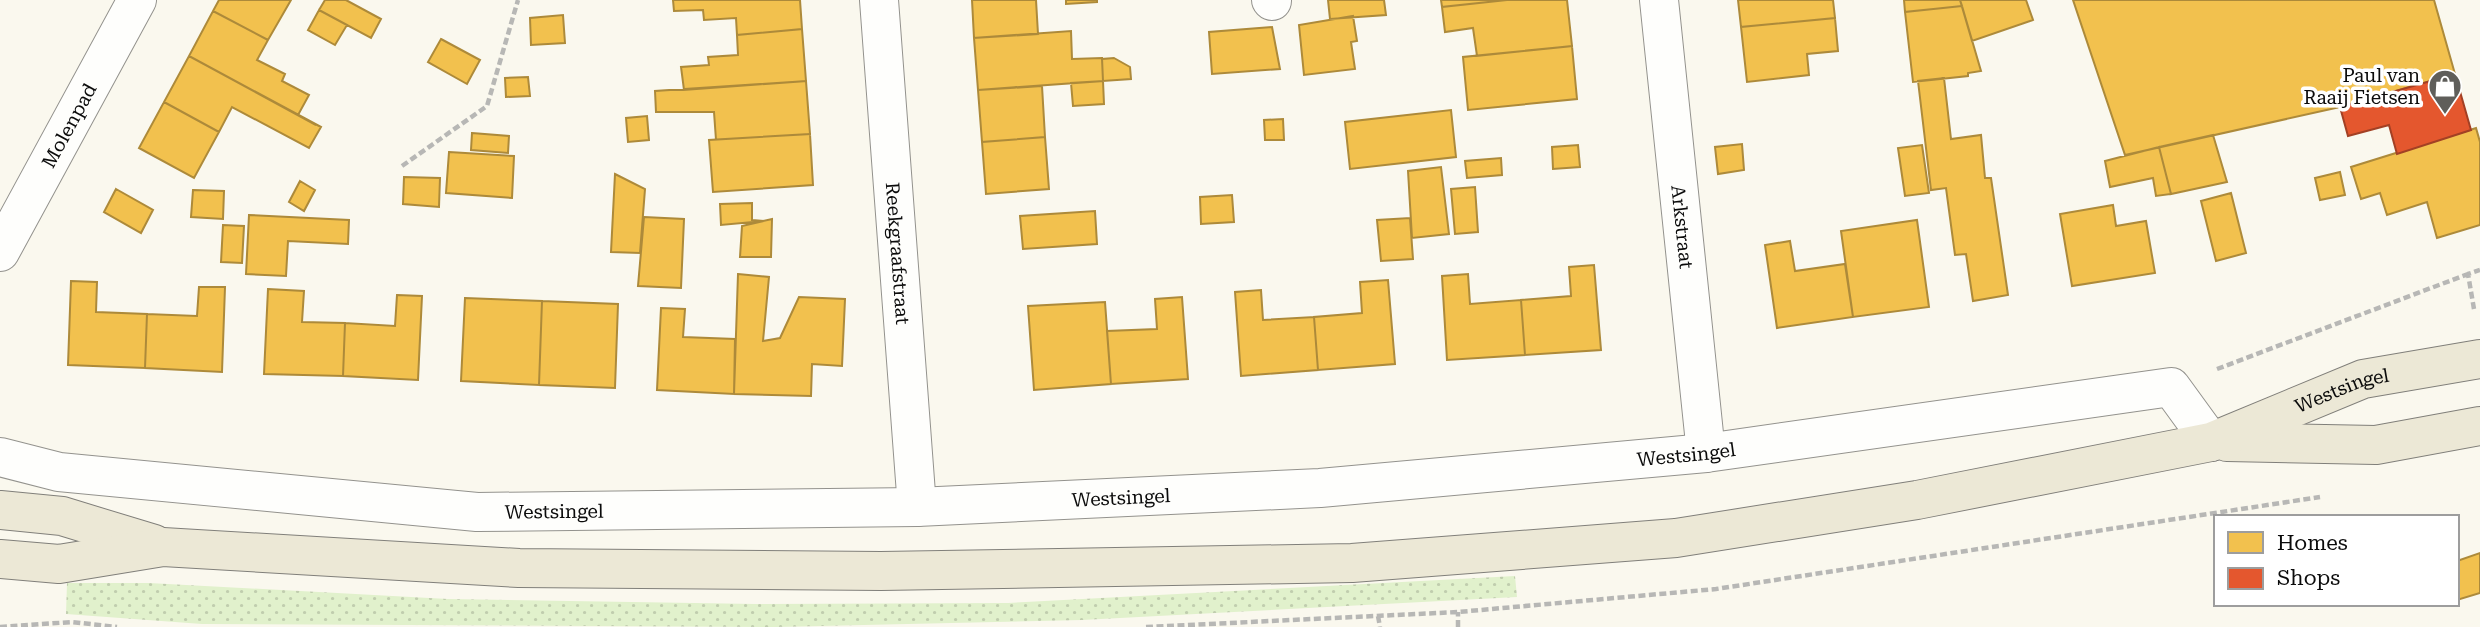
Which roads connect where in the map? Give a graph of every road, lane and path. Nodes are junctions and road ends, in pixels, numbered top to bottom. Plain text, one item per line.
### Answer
1 (137, 0) edge
2 (518, 0) edge
3 (879, 0) edge
4 (1658, 0) edge
5 (401, 166) dead end
6 (0, 251) edge
7 (2480, 270) edge
8 (2468, 274) junction
9 (2475, 314) dead end
10 (2480, 359) edge
11 (2171, 387) junction
12 (2480, 426) edge
13 (2211, 442) junction
14 (1706, 453) junction
15 (0, 457) edge
16 (917, 506) junction
17 (0, 510) edge
18 (163, 547) junction
19 (0, 559) edge
20 (1458, 612) dead end
21 (1378, 616) dead end
22 (0, 627) edge
23 (117, 627) edge
24 (1380, 627) edge
25 (1458, 627) edge

1 - 6 street, Molenpad
2 - 5 path
3 - 16 street, Reekgraafstraat
4 - 14 street, Arkstraat
7 - 8 path
8 - 9 path
8 - 11 path
10 - 13 main road, Westsingel
11 - 13 street
11 - 14 street, Westsingel
12 - 13 main road, Westsingel
13 - 18 main road, Westsingel
14 - 16 street, Westsingel
15 - 16 street, Westsingel
17 - 18 main road, Westsingel
18 - 19 main road, Westsingel
20 - 25 path
21 - 24 path
22 - 23 path

